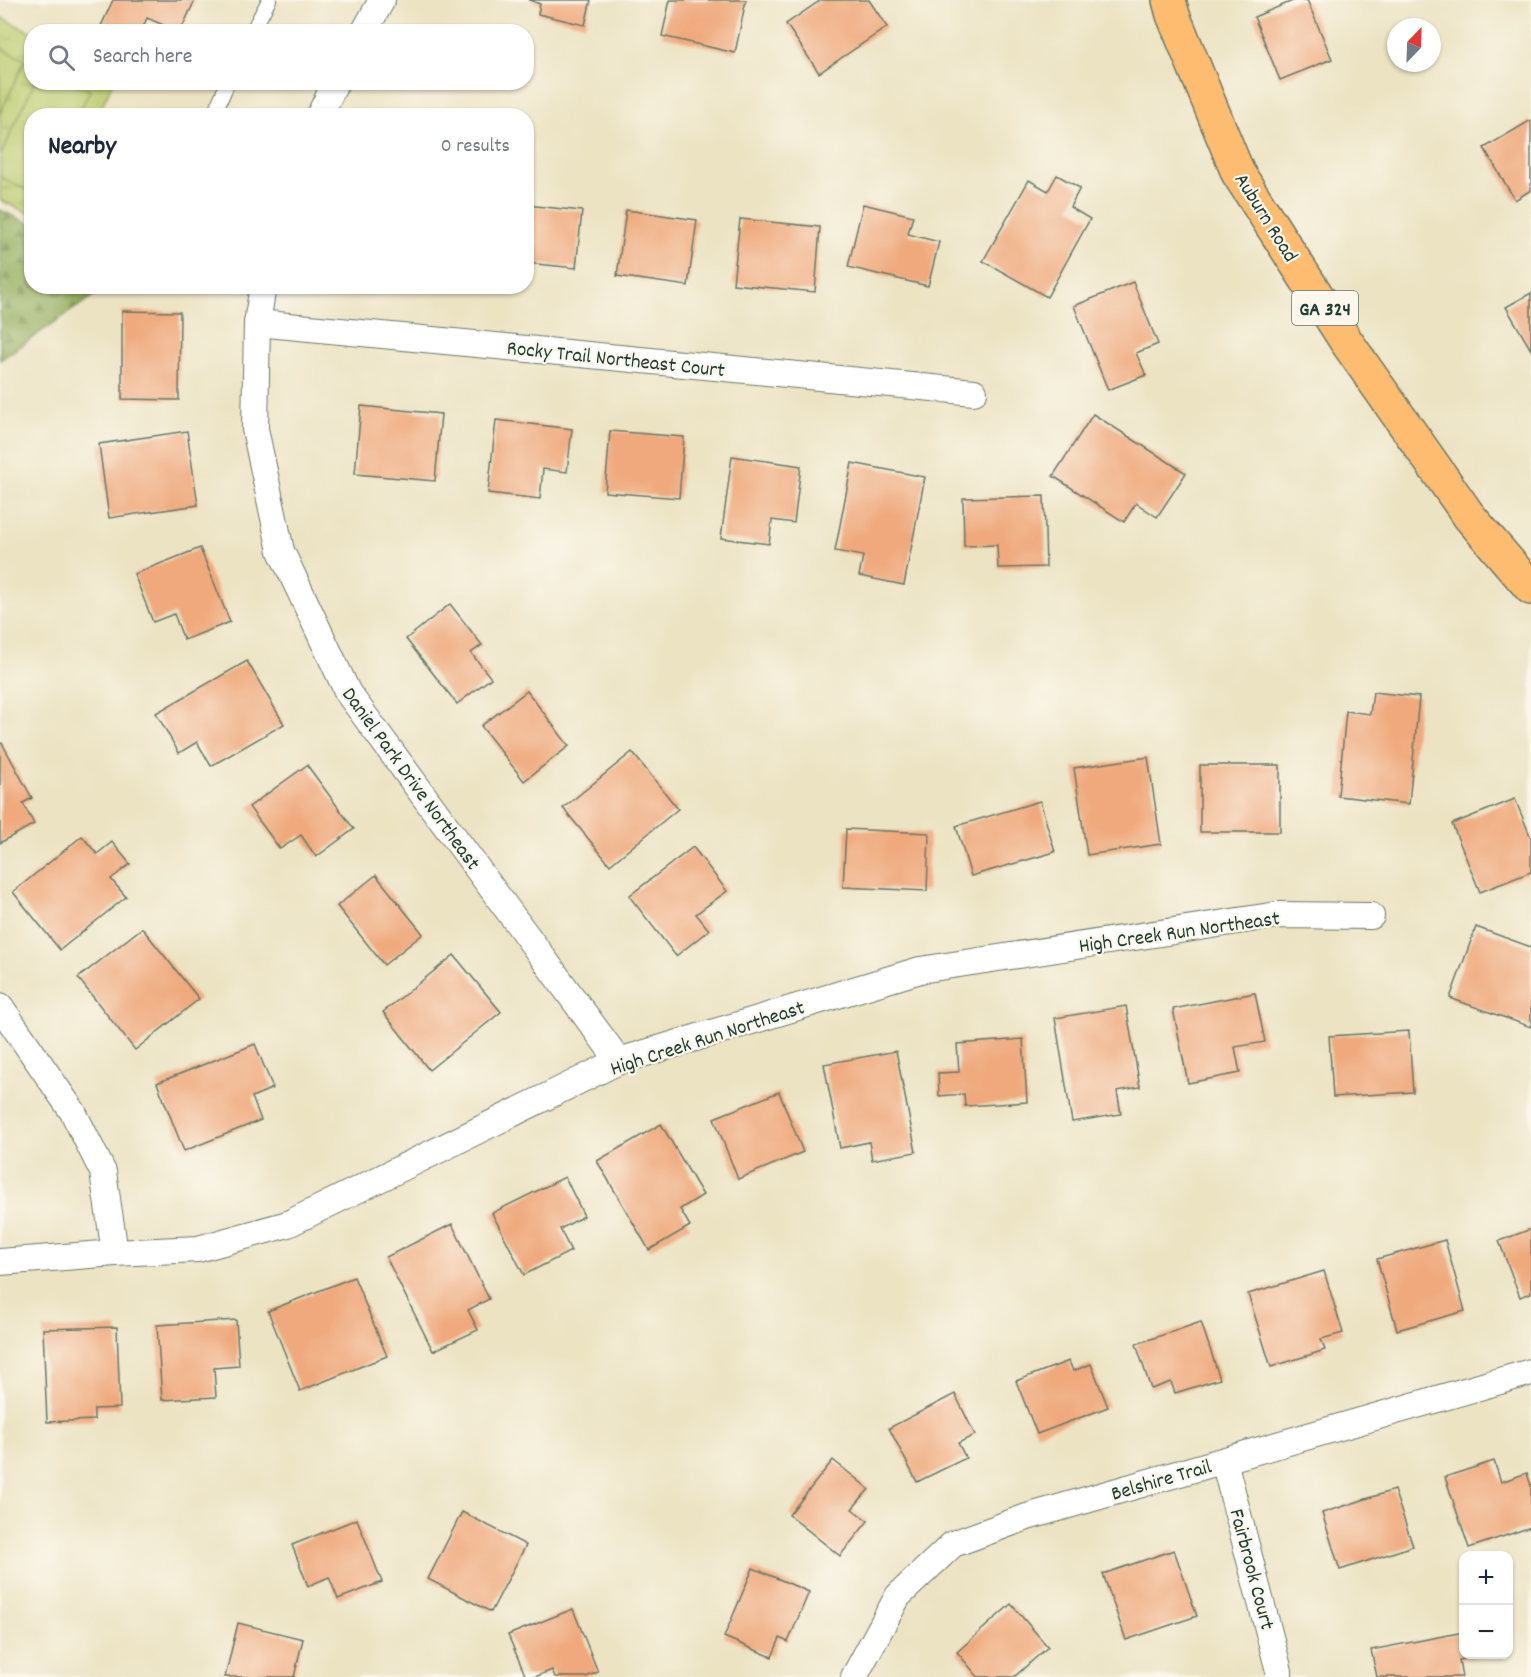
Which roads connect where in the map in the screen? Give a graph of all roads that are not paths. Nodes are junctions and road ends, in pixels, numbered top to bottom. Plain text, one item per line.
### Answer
1 (269, 0) edge
2 (382, 0) edge
3 (1168, 0) edge
4 (256, 24) edge
5 (368, 24) edge
6 (224, 90) edge
7 (332, 90) edge
8 (217, 108) edge
9 (323, 108) edge
10 (262, 294) edge
11 (257, 323) junction
12 (974, 392) dead end
13 (1531, 588) edge
14 (1371, 916) dead end
15 (0, 1006) edge
16 (619, 1061) junction
17 (115, 1253) junction
18 (0, 1263) edge
19 (1531, 1372) edge
20 (1224, 1461) junction
21 (854, 1677) edge
22 (1279, 1677) edge

1 - 4 lane
2 - 5 street
3 - 13 main road, Auburn Road / GA 324
6 - 8 lane
7 - 9 street
10 - 11 street, Daniel Park Drive Northeast
11 - 12 street, Rocky Trail Northeast Court
11 - 16 street, Daniel Park Drive Northeast
14 - 16 street, High Creek Run Northeast
15 - 17 street
16 - 17 street, High Creek Run Northeast
17 - 18 street, High Creek Run Northeast
19 - 20 street, Belshire Trail
20 - 21 street, Belshire Trail
20 - 22 street, Fairbrook Court

